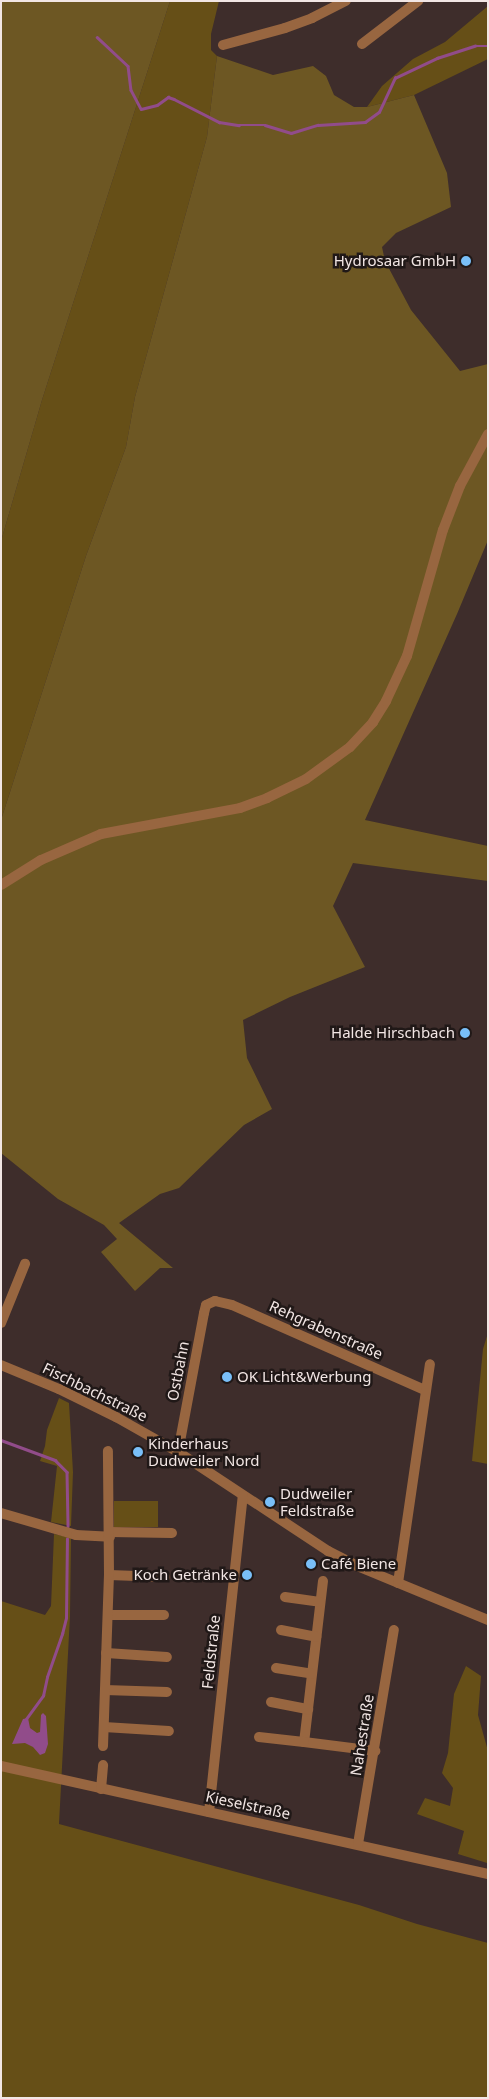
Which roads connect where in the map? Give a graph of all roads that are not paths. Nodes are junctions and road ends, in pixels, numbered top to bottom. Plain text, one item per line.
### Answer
1 (346, 1) edge
2 (418, 1) edge
3 (223, 44) dead end
4 (362, 44) dead end
5 (488, 434) edge
6 (1, 886) edge
7 (25, 1264) dead end
8 (215, 1301) joint
9 (1, 1323) edge
10 (430, 1364) dead end
11 (1, 1365) edge
12 (425, 1390) junction
13 (108, 1451) dead end
14 (178, 1452) junction
15 (243, 1496) junction
16 (1, 1513) edge
17 (172, 1533) dead end
18 (110, 1534) junction
19 (109, 1575) junction
20 (165, 1577) dead end
21 (323, 1581) dead end
22 (398, 1583) junction
23 (286, 1597) dead end
24 (320, 1602) junction
25 (108, 1615) junction
26 (164, 1615) dead end
27 (488, 1620) edge
28 (281, 1630) dead end
29 (394, 1630) dead end
30 (316, 1636) junction
31 (106, 1653) junction
32 (167, 1657) dead end
33 (276, 1668) dead end
34 (312, 1674) junction
35 (105, 1690) junction
36 (167, 1692) dead end
37 (271, 1702) dead end
38 (308, 1709) junction
39 (104, 1727) junction
40 (169, 1731) dead end
41 (259, 1737) dead end
42 (304, 1742) junction
43 (102, 1746) dead end
44 (375, 1751) junction
45 (103, 1765) dead end
46 (1, 1766) edge
47 (101, 1789) junction
48 (209, 1812) junction
49 (358, 1844) junction
50 (488, 1874) edge

1 - 3 street
2 - 4 street
5 - 6 street
7 - 9 street
8 - 12 street, Rehgrabenstraße
8 - 14 street, Ostbahn
10 - 12 street
11 - 14 street, Fischbachstraße
12 - 22 street
13 - 18 street
14 - 15 street, Fischbachstraße
15 - 22 street, Fischbachstraße
15 - 48 street, Feldstraße
16 - 18 street
17 - 18 street
18 - 19 street
19 - 20 street
19 - 25 street
21 - 24 street
22 - 27 street, Fischbachstraße
23 - 24 street
24 - 30 street
25 - 26 street
25 - 31 street
28 - 30 street
29 - 44 street, Nahestraße
30 - 34 street
31 - 32 street
31 - 35 street
33 - 34 street
34 - 38 street
35 - 36 street
35 - 39 street
37 - 38 street
38 - 42 street
39 - 40 street
39 - 43 street
41 - 42 street
42 - 44 street
44 - 49 street, Nahestraße
45 - 47 street
46 - 47 street, Kieselstraße
47 - 48 street, Kieselstraße
48 - 49 street, Kieselstraße
49 - 50 street, Kieselstraße

